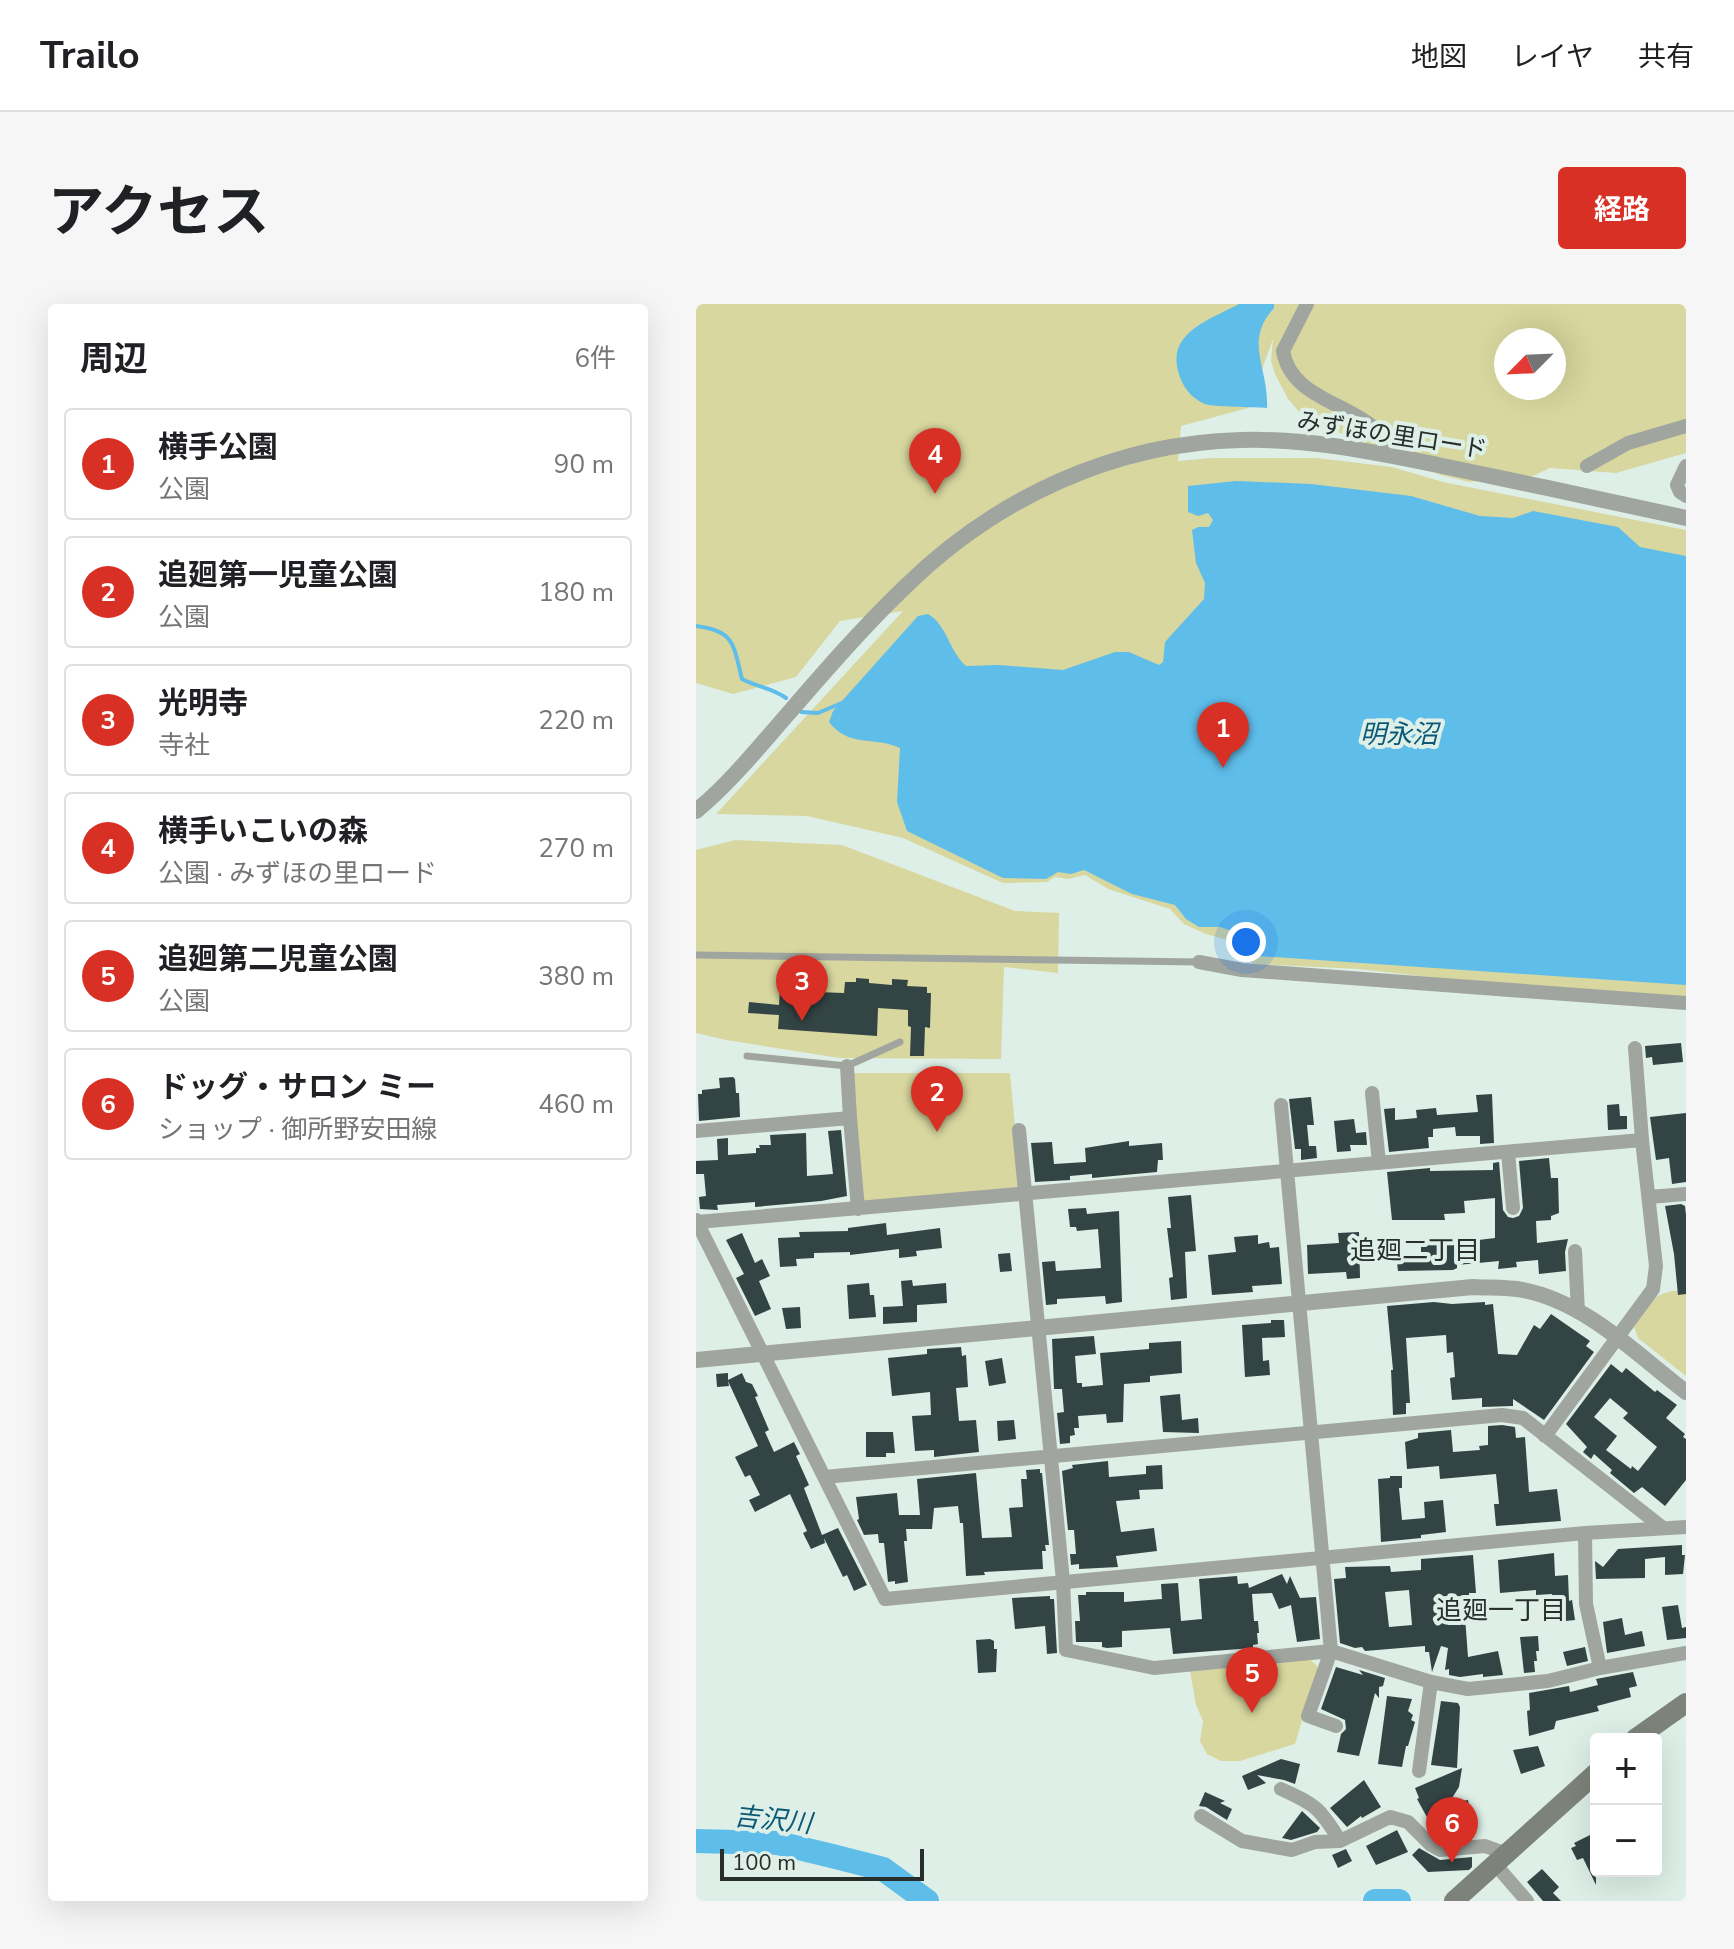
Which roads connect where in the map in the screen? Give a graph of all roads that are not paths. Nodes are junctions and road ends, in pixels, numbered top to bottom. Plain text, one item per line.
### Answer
1 (1307, 304) edge
2 (1686, 426) edge
3 (1392, 456) junction
4 (1587, 466) dead end
5 (1686, 466) edge
6 (1686, 496) edge
7 (1686, 518) edge
8 (696, 811) edge
9 (696, 955) edge
10 (1199, 962) joint
11 (1686, 1003) edge
12 (900, 1042) dead end
13 (1635, 1048) dead end
14 (747, 1056) dead end
15 (847, 1066) junction
16 (1372, 1093) dead end
17 (1281, 1105) dead end
18 (850, 1118) junction
19 (1019, 1130) dead end
20 (696, 1131) edge
21 (1642, 1140) junction
22 (1508, 1152) junction
23 (1379, 1163) junction
24 (1287, 1171) junction
25 (1686, 1194) edge
26 (1026, 1195) junction
27 (1649, 1197) junction
28 (1513, 1208) dead end
29 (858, 1209) junction
30 (697, 1221) edge
31 (1575, 1251) dead end
32 (1299, 1302) junction
33 (1578, 1312) junction
34 (1036, 1326) junction
35 (1617, 1338) junction
36 (761, 1352) junction
37 (696, 1360) edge
38 (1686, 1392) edge
39 (1313, 1433) junction
40 (1545, 1436) junction
41 (1051, 1455) junction
42 (824, 1477) junction
43 (1686, 1527) edge
44 (1663, 1528) junction
45 (1585, 1533) junction
46 (1321, 1558) junction
47 (1063, 1581) junction
48 (1331, 1651) junction
49 (1686, 1653) edge
50 (1600, 1668) junction
51 (1431, 1682) junction
52 (1686, 1703) edge
53 (1336, 1726) dead end
54 (1644, 1733) edge
55 (1419, 1771) dead end
56 (1590, 1778) edge
57 (1281, 1789) dead end
58 (1201, 1816) dead end
59 (1340, 1841) junction
60 (1501, 1859) junction
61 (1460, 1895) edge
62 (1527, 1901) edge

1 - 3 street
2 - 4 street
3 - 7 street, みずほの里ロード
3 - 8 street, みずほの里ロード
5 - 6 street
9 - 10 lane
10 - 11 street
12 - 15 lane
13 - 21 street
14 - 15 lane
15 - 18 street
16 - 23 street
17 - 24 street
18 - 20 street
18 - 29 street
19 - 26 street
21 - 22 street
21 - 27 street
22 - 23 street
22 - 28 street
23 - 24 street
24 - 26 street
24 - 32 street
25 - 27 street
26 - 29 street
26 - 34 street
27 - 35 street
29 - 30 street
30 - 36 street
31 - 33 street
32 - 33 street
32 - 34 street
32 - 39 street
33 - 35 street
34 - 36 street
34 - 41 street
35 - 38 street
35 - 40 street
36 - 37 street
36 - 42 street
39 - 40 street
39 - 41 street
39 - 46 street
40 - 44 street
41 - 42 street
41 - 47 street
42 - 47 street
43 - 44 street
44 - 45 street
45 - 46 street
45 - 50 street
46 - 47 street
46 - 48 street
47 - 48 street
48 - 51 street
48 - 53 street
49 - 50 street
50 - 51 street
51 - 55 street
52 - 54 main road
56 - 60 main road
57 - 59 street
58 - 59 street
59 - 60 street
60 - 61 main road
60 - 62 street

